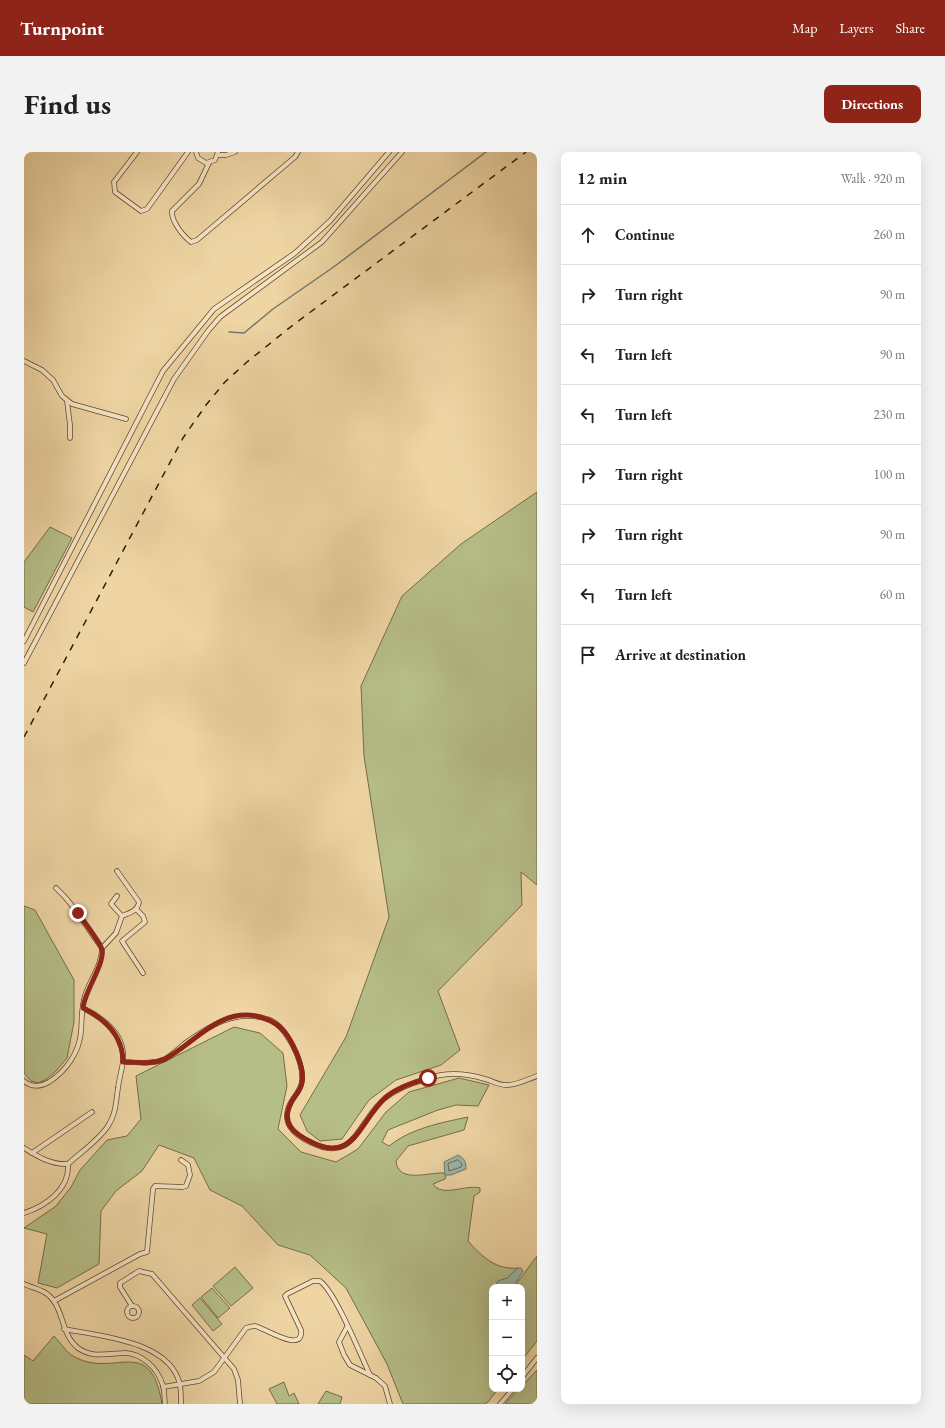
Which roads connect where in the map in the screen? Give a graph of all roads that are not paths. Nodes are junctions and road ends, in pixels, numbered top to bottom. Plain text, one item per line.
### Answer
1 (137, 152) edge
2 (188, 152) edge
3 (196, 152) edge
4 (235, 152) edge
5 (298, 152) edge
6 (389, 152) edge
7 (402, 152) edge
8 (218, 153) edge
9 (209, 163) junction
10 (24, 361) edge
11 (67, 401) junction
12 (126, 419) dead end
13 (70, 438) dead end
14 (24, 641) edge
15 (24, 663) edge
16 (117, 872) dead end
17 (56, 888) dead end
18 (117, 896) dead end
19 (136, 909) junction
20 (122, 916) junction
21 (102, 948) junction
22 (143, 973) dead end
23 (83, 1008) junction
24 (123, 1062) junction
25 (537, 1076) edge
26 (24, 1081) edge
27 (92, 1112) dead end
28 (24, 1148) edge
29 (32, 1153) junction
30 (181, 1160) dead end
31 (68, 1164) junction
32 (24, 1213) edge
33 (24, 1284) edge
34 (54, 1301) junction
35 (132, 1306) dead end
36 (347, 1327) junction
37 (64, 1329) junction
38 (225, 1357) junction
39 (537, 1358) edge
40 (525, 1373) edge
41 (370, 1375) junction
42 (180, 1385) junction
43 (163, 1387) junction
44 (510, 1392) edge
45 (165, 1404) edge
46 (181, 1404) edge
47 (240, 1404) edge
48 (390, 1404) edge
49 (500, 1404) edge

1 - 2 street
3 - 9 street
4 - 8 street
5 - 9 street
6 - 14 street
7 - 15 street
8 - 9 street
10 - 11 street
11 - 12 street
11 - 13 street
16 - 19 street
17 - 21 street
18 - 20 street
19 - 20 street
19 - 22 street
20 - 21 street
21 - 23 street
23 - 24 street
23 - 26 street
24 - 25 street
24 - 31 street
27 - 29 street
28 - 29 street
29 - 31 street
30 - 34 street
31 - 32 street
33 - 34 street
34 - 37 street
35 - 38 street
36 - 38 street
36 - 41 street
36 - 41 street
37 - 42 street
37 - 43 street
38 - 42 street
38 - 47 street
39 - 40 street
41 - 48 street
42 - 43 street
42 - 46 street
43 - 45 street
44 - 49 street

